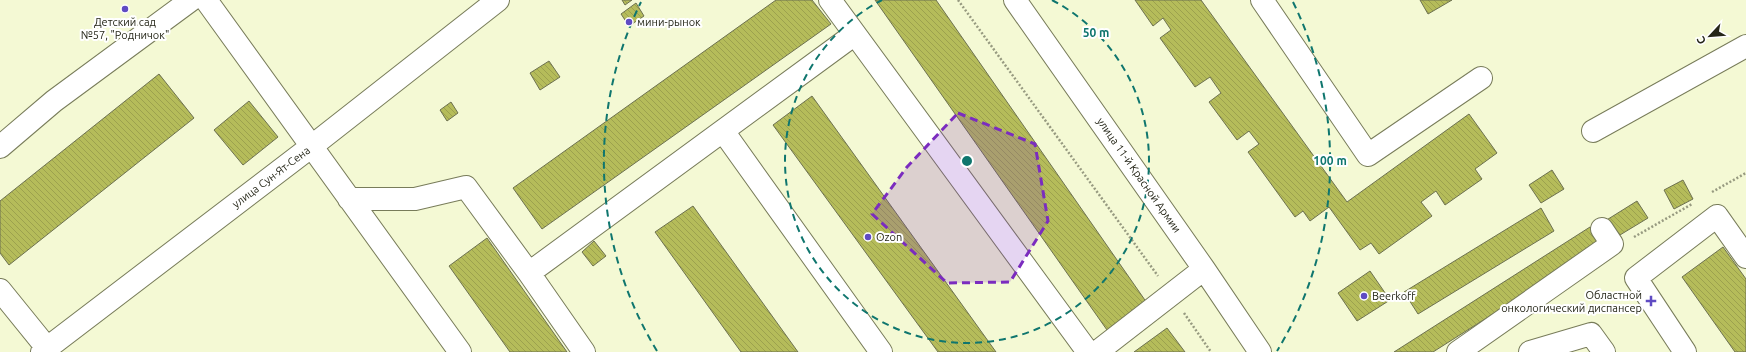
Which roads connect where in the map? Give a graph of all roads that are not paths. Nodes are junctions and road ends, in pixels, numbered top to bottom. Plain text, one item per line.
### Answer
1 (191, 0) edge
2 (206, 0) edge
3 (498, 0) edge
4 (830, 0) edge
5 (1015, 0) edge
6 (1262, 0) edge
7 (855, 34) junction
8 (1746, 46) edge
9 (1481, 78) dead end
10 (723, 131) junction
11 (1593, 131) dead end
12 (312, 146) junction
13 (0, 147) edge
14 (349, 199) junction
15 (1602, 230) dead end
16 (1746, 257) edge
17 (1204, 269) junction
18 (529, 273) junction
19 (0, 290) edge
20 (44, 350) edge
21 (1254, 350) edge
22 (460, 352) edge
23 (584, 352) edge
24 (881, 352) edge
25 (1088, 352) edge
26 (1097, 352) edge
27 (1458, 352) edge
28 (1530, 352) edge
29 (1604, 352) edge
30 (1685, 352) edge

1 - 13 street
2 - 12 street
3 - 12 street, улица Сун-Ят-Сена
4 - 7 street
5 - 17 street, улица 11-й Красной Армии
6 - 9 street
7 - 10 street
7 - 25 street
8 - 11 street
10 - 18 street
10 - 24 street
12 - 14 street
12 - 20 street, улица Сун-Ят-Сена
14 - 18 street
14 - 22 street
15 - 27 street
16 - 30 street
17 - 21 street, улица 11-й Красной Армии
17 - 26 street
18 - 23 street
19 - 20 street
28 - 29 street

